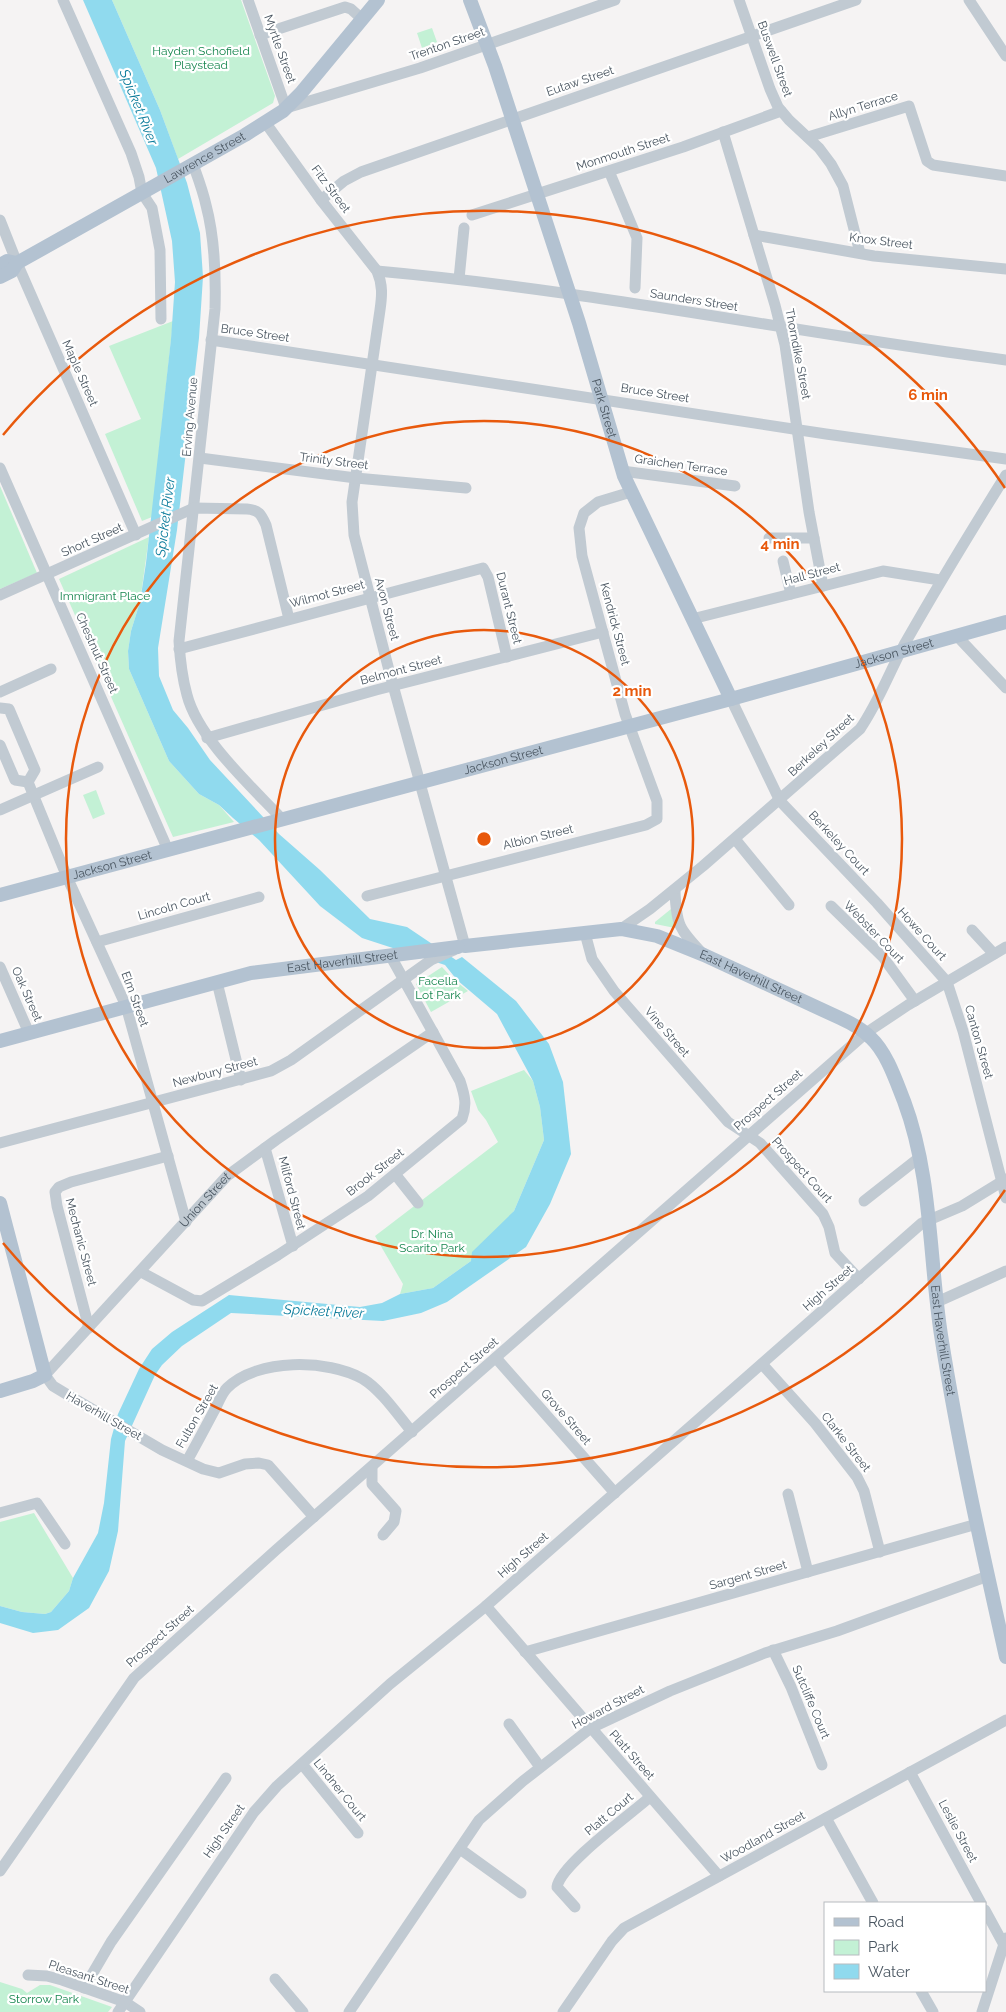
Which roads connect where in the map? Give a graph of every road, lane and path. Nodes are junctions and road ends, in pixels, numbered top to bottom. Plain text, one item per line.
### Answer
1 (63, 0) edge
2 (248, 0) edge
3 (378, 0) edge
4 (470, 0) edge
5 (615, 0) edge
6 (739, 0) edge
7 (856, 0) edge
8 (969, 0) edge
9 (362, 19) junction
10 (260, 35) junction
11 (752, 36) junction
12 (486, 45) junction
13 (1006, 56) edge
14 (286, 108) junction
15 (781, 110) junction
16 (512, 119) junction
17 (265, 122) junction
18 (723, 132) junction
19 (808, 137) junction
20 (190, 166) junction
21 (610, 171) junction
22 (1006, 176) edge
23 (142, 193) junction
24 (536, 194) junction
25 (321, 200) junction
26 (472, 215) dead end
27 (0, 220) edge
28 (464, 228) dead end
29 (754, 235) junction
30 (860, 253) junction
31 (17, 263) junction
32 (0, 265) edge
33 (1006, 269) edge
34 (377, 271) junction
35 (0, 277) edge
36 (459, 279) junction
37 (635, 288) dead end
38 (569, 295) junction
39 (161, 319) dead end
40 (781, 328) junction
41 (212, 340) junction
42 (1006, 360) edge
43 (371, 364) junction
44 (601, 399) junction
45 (798, 429) junction
46 (200, 458) junction
47 (1006, 459) edge
48 (0, 468) edge
49 (622, 471) junction
50 (1006, 475) edge
51 (356, 478) junction
52 (735, 486) dead end
53 (466, 488) dead end
54 (631, 492) junction
55 (194, 508) junction
56 (141, 533) junction
57 (769, 538) dead end
58 (814, 538) junction
59 (783, 561) dead end
60 (483, 568) joint
61 (47, 574) junction
62 (940, 580) junction
63 (823, 586) junction
64 (790, 594) junction
65 (0, 595) edge
66 (369, 597) junction
67 (289, 619) junction
68 (692, 619) junction
69 (1006, 622) edge
70 (603, 632) junction
71 (958, 636) junction
72 (179, 649) junction
73 (901, 652) junction
74 (507, 657) junction
75 (51, 669) dead end
76 (393, 686) junction
77 (1006, 688) edge
78 (0, 692) edge
79 (731, 699) junction
80 (0, 708) edge
81 (629, 726) junction
82 (207, 738) junction
83 (0, 745) edge
84 (98, 767) dead end
85 (28, 782) junction
86 (420, 782) junction
87 (34, 795) junction
88 (780, 800) junction
89 (0, 810) edge
90 (279, 819) junction
91 (657, 819) joint
92 (735, 839) junction
93 (168, 850) junction
94 (445, 876) junction
95 (67, 877) junction
96 (675, 890) junction
97 (0, 895) edge
98 (367, 896) dead end
99 (259, 897) dead end
100 (877, 903) joint
101 (789, 905) dead end
102 (831, 906) dead end
103 (621, 929) junction
104 (972, 930) dead end
105 (585, 934) junction
106 (97, 942) junction
107 (460, 947) junction
108 (1006, 947) edge
109 (994, 954) junction
110 (394, 955) junction
111 (704, 955) junction
112 (0, 968) edge
113 (407, 978) junction
114 (217, 982) junction
115 (946, 982) junction
116 (915, 1001) junction
117 (126, 1006) junction
118 (432, 1032) junction
119 (30, 1033) junction
120 (866, 1033) junction
121 (0, 1041) edge
122 (242, 1080) junction
123 (153, 1103) junction
124 (747, 1136) junction
125 (0, 1143) edge
126 (266, 1148) junction
127 (168, 1156) junction
128 (920, 1157) junction
129 (395, 1174) junction
130 (1004, 1180) edge
131 (1006, 1198) edge
132 (864, 1201) dead end
133 (418, 1202) dead end
134 (0, 1204) edge
135 (929, 1221) junction
136 (186, 1222) junction
137 (293, 1246) junction
138 (1006, 1271) edge
139 (141, 1272) junction
140 (859, 1279) junction
141 (938, 1302) junction
142 (89, 1328) junction
143 (496, 1358) junction
144 (762, 1364) junction
145 (45, 1375) junction
146 (0, 1391) edge
147 (412, 1432) junction
148 (186, 1461) junction
149 (372, 1467) junction
150 (615, 1493) junction
151 (788, 1494) dead end
152 (0, 1513) edge
153 (314, 1517) junction
154 (977, 1524) junction
155 (382, 1535) dead end
156 (65, 1544) dead end
157 (880, 1552) junction
158 (808, 1572) junction
159 (988, 1576) junction
160 (486, 1606) junction
161 (773, 1650) junction
162 (525, 1652) junction
163 (1006, 1657) edge
164 (1006, 1720) edge
165 (509, 1724) dead end
166 (591, 1728) junction
167 (302, 1764) junction
168 (822, 1765) dead end
169 (540, 1767) junction
170 (910, 1772) junction
171 (226, 1778) dead end
172 (650, 1797) junction
173 (826, 1818) junction
174 (358, 1833) dead end
175 (460, 1849) junction
176 (0, 1871) edge
177 (719, 1876) junction
178 (521, 1893) dead end
179 (872, 1902) edge
180 (980, 1902) edge
181 (575, 1907) dead end
182 (986, 1912) edge
183 (1005, 1942) edge
184 (28, 1976) dead end
185 (275, 1979) dead end
186 (84, 1988) junction
187 (922, 1992) edge
188 (125, 2002) junction
189 (118, 2012) edge
190 (140, 2012) edge
191 (304, 2012) edge
192 (349, 2012) edge
193 (563, 2012) edge
194 (933, 2012) edge
195 (982, 2012) edge

1 - 23 street
2 - 10 street, Myrtle Street
3 - 9 main road, Lawrence Street
4 - 12 main road, Park Street
5 - 12 street, Trenton Street
6 - 11 street, Buswell Street
7 - 11 street, Eutaw Street
8 - 13 street
9 - 10 street
9 - 14 main road, Lawrence Street
10 - 14 street, Myrtle Street
11 - 15 street, Buswell Street
11 - 16 street, Eutaw Street
12 - 14 street, Trenton Street
12 - 16 main road, Park Street
14 - 17 main road, Lawrence Street
15 - 18 street, Monmouth Street
15 - 19 street, Buswell Street
16 - 24 main road, Park Street
16 - 25 street, Eutaw Street
17 - 20 main road, Lawrence Street
17 - 25 street, Fitz Street
18 - 21 street, Monmouth Street
18 - 29 street, Thorndike Street
19 - 22 street, Allyn Terrace
19 - 30 street, Buswell Street
20 - 23 main road, Lawrence Street
20 - 41 street, Erving Avenue
21 - 24 street, Monmouth Street
21 - 37 street
23 - 31 main road, Lawrence Street
23 - 39 street
24 - 26 street, Monmouth Street
24 - 38 main road, Park Street
25 - 34 street, Fitz Street
27 - 31 street, Maple Street
28 - 36 street
29 - 30 street, Knox Street
29 - 40 street, Thorndike Street
30 - 33 street, Knox Street
31 - 32 main road
31 - 35 main road, Lawrence Street
31 - 56 street, Maple Street
34 - 36 street, Saunders Street
34 - 43 street, Avon Street
36 - 38 street, Saunders Street
38 - 40 street, Saunders Street
38 - 44 main road, Park Street
40 - 42 street, Saunders Street
40 - 45 street, Thorndike Street
41 - 43 street, Bruce Street
41 - 46 street, Erving Avenue
43 - 44 street, Bruce Street
43 - 51 street, Avon Street
44 - 45 street, Bruce Street
44 - 49 main road, Park Street
45 - 47 street, Bruce Street
45 - 58 street, Thorndike Street
46 - 51 street, Trinity Street
46 - 55 street, Erving Avenue
48 - 61 street, Chestnut Street
49 - 52 street, Graichen Terrace
49 - 54 main road, Park Street
50 - 62 street, Berkeley Street
51 - 53 street, Trinity Street
51 - 66 street, Avon Street
54 - 68 main road, Park Street
54 - 70 street, Kendrick Street
55 - 56 street, Short Street
55 - 67 street
55 - 72 street, Erving Avenue
56 - 61 street, Short Street
57 - 58 street
58 - 63 street, Thorndike Street
59 - 64 street
60 - 66 street, Wilmot Street
60 - 74 street, Durant Street
61 - 65 street, Short Street
61 - 93 street, Chestnut Street
62 - 63 street, Hall Street
62 - 73 street, Berkeley Street
63 - 64 street, Hall Street
64 - 68 street, Hall Street
66 - 67 street, Wilmot Street
66 - 76 street, Avon Street
67 - 72 street, Wilmot Street
68 - 79 main road, Park Street
69 - 71 main road, Jackson Street
70 - 74 street, Belmont Street
70 - 81 street, Kendrick Street
71 - 73 main road, Jackson Street
71 - 77 street
72 - 82 street, Erving Avenue
73 - 79 main road, Jackson Street
73 - 88 street, Berkeley Street
74 - 76 street, Belmont Street
75 - 78 street
76 - 82 street, Belmont Street
76 - 86 street, Avon Street
79 - 81 main road, Jackson Street
79 - 88 street, Park Street
80 - 85 street
81 - 86 main road, Jackson Street
81 - 91 street, Kendrick Street
82 - 90 street, Erving Avenue
83 - 85 street
84 - 87 street
85 - 87 street, Elm Street
86 - 90 main road, Jackson Street
86 - 94 street, Avon Street
87 - 89 street
87 - 95 street, Elm Street
88 - 92 street, Berkeley Street
88 - 100 street, Berkeley Court
90 - 93 main road, Jackson Street
91 - 94 street, Albion Street
92 - 96 street, Berkeley Street
92 - 101 street
93 - 95 main road, Jackson Street
94 - 98 street, Albion Street
94 - 107 street, Avon Street
95 - 97 main road, Jackson Street
95 - 106 street, Elm Street
96 - 103 street, Berkeley Street
96 - 111 street
99 - 106 street, Lincoln Court
100 - 115 street, Howe Court
102 - 116 street, Webster Court
103 - 105 main road, East Haverhill Street
103 - 111 main road, East Haverhill Street
104 - 109 street
105 - 107 main road, East Haverhill Street
105 - 124 street, Vine Street
106 - 117 street, Elm Street
107 - 110 main road, East Haverhill Street
107 - 113 street, Newbury Street
108 - 109 street, Prospect Street
109 - 115 street, Prospect Street
110 - 113 street, Brook Street
110 - 114 main road, East Haverhill Street
111 - 120 main road, East Haverhill Street
112 - 119 street, Oak Street
113 - 118 street, Brook Street
113 - 122 street, Newbury Street
114 - 117 main road, East Haverhill Street
114 - 122 street
115 - 116 street, Prospect Street
115 - 130 street, Canton Street
116 - 120 street, Prospect Street
117 - 119 main road, East Haverhill Street
117 - 123 street, Elm Street
118 - 126 street, Union Street
118 - 129 street, Brook Street
119 - 121 main road, East Haverhill Street
120 - 124 street, Prospect Street
120 - 128 main road, East Haverhill Street
122 - 123 street, Newbury Street
123 - 125 street, Newbury Street
123 - 127 street, Elm Street
124 - 140 street, Prospect Court
124 - 143 street, Prospect Street
126 - 136 street, Union Street
126 - 137 street, Milford Street
127 - 136 street, Elm Street
127 - 142 street, Mechanic Street
128 - 132 street
128 - 135 main road, East Haverhill Street
129 - 133 street
129 - 137 street, Brook Street
130 - 131 street, Canton Street
130 - 135 street, High Street
134 - 145 main road
135 - 140 street, High Street
135 - 141 main road, East Haverhill Street
136 - 139 street, Union Street
137 - 139 street, Brook Street
138 - 141 street
139 - 142 street, Union Street
140 - 144 street, High Street
141 - 154 main road, East Haverhill Street
142 - 145 street, Union Street
143 - 147 street, Prospect Street
143 - 150 street, Grove Street
144 - 150 street, High Street
144 - 157 street, Clarke Street
145 - 146 main road, Union Street
145 - 148 street, Haverhill Street
147 - 148 street, Fulton Street
147 - 149 street, Prospect Street
148 - 153 street, Haverhill Street
149 - 153 street, Prospect Street
149 - 155 street
150 - 160 street, High Street
151 - 158 street
152 - 156 street
153 - 176 street, Prospect Street
154 - 157 street, Sargent Street
154 - 159 main road, East Haverhill Street
157 - 158 street, Sargent Street
158 - 162 street, Sargent Street
159 - 161 street, Howard Street
159 - 163 main road, East Haverhill Street
160 - 162 street, Platt Street
160 - 167 street, High Street
161 - 166 street, Howard Street
161 - 168 street, Sutcliffe Court
162 - 166 street, Platt Street
164 - 170 street, Woodland Street
165 - 169 street
166 - 169 street, Howard Street
166 - 172 street, Platt Street
167 - 174 street, Lindner Court
167 - 188 street, High Street
169 - 175 street, Howard Street
170 - 173 street, Woodland Street
170 - 180 street, Leslie Street
171 - 186 street
172 - 177 street, Platt Street
172 - 181 street, Platt Court
173 - 177 street, Woodland Street
173 - 179 street
175 - 178 street
175 - 192 street, Howard Street
177 - 193 street, Woodland Street
182 - 183 street
183 - 195 street
184 - 186 street, Pleasant Street
185 - 191 street
186 - 188 street, Pleasant Street
187 - 194 street
188 - 189 street, High Street
188 - 190 street, Pleasant Street

